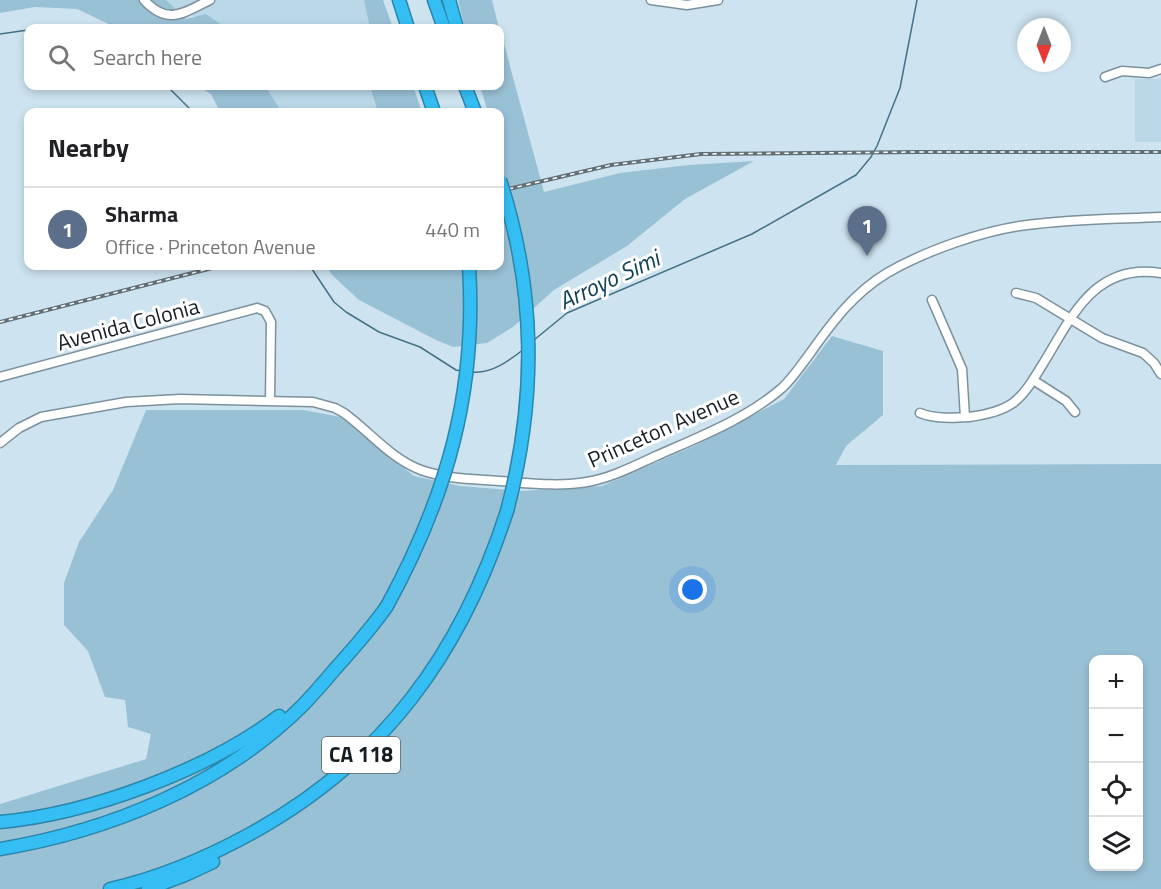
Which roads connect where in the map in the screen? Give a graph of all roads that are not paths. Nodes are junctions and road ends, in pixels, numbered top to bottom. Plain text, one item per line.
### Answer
1 (144, 0) edge
2 (210, 0) edge
3 (399, 0) edge
4 (434, 0) edge
5 (449, 0) edge
6 (651, 0) edge
7 (718, 0) edge
8 (407, 24) edge
9 (443, 24) edge
10 (456, 24) edge
11 (1161, 69) edge
12 (1105, 77) dead end
13 (426, 90) edge
14 (467, 90) edge
15 (474, 90) edge
16 (433, 108) edge
17 (473, 108) edge
18 (479, 108) edge
19 (504, 193) edge
20 (1161, 217) edge
21 (469, 270) edge
22 (1161, 273) edge
23 (1016, 293) dead end
24 (932, 300) dead end
25 (1071, 319) junction
26 (1161, 374) edge
27 (0, 376) edge
28 (1033, 380) junction
29 (270, 400) junction
30 (1075, 412) dead end
31 (920, 413) dead end
32 (965, 417) junction
33 (0, 443) edge
34 (317, 689) junction
35 (311, 798) junction
36 (0, 822) edge
37 (0, 849) edge
38 (110, 889) edge
39 (148, 889) edge

1 - 2 street
3 - 8 highway
4 - 9 highway
5 - 10 highway
6 - 7 street
11 - 12 street
13 - 16 highway
14 - 17 highway
15 - 18 highway
19 - 35 highway, CA 118, bridge
20 - 29 street, Princeton Avenue
21 - 34 highway, bridge
22 - 25 street
23 - 25 street
24 - 32 street
25 - 26 street
25 - 28 street
27 - 29 street, Avenida Colonia
28 - 30 street
28 - 32 street
29 - 33 street, Princeton Avenue
31 - 32 street
34 - 36 highway
34 - 37 highway
35 - 38 highway, CA 118
35 - 39 highway

